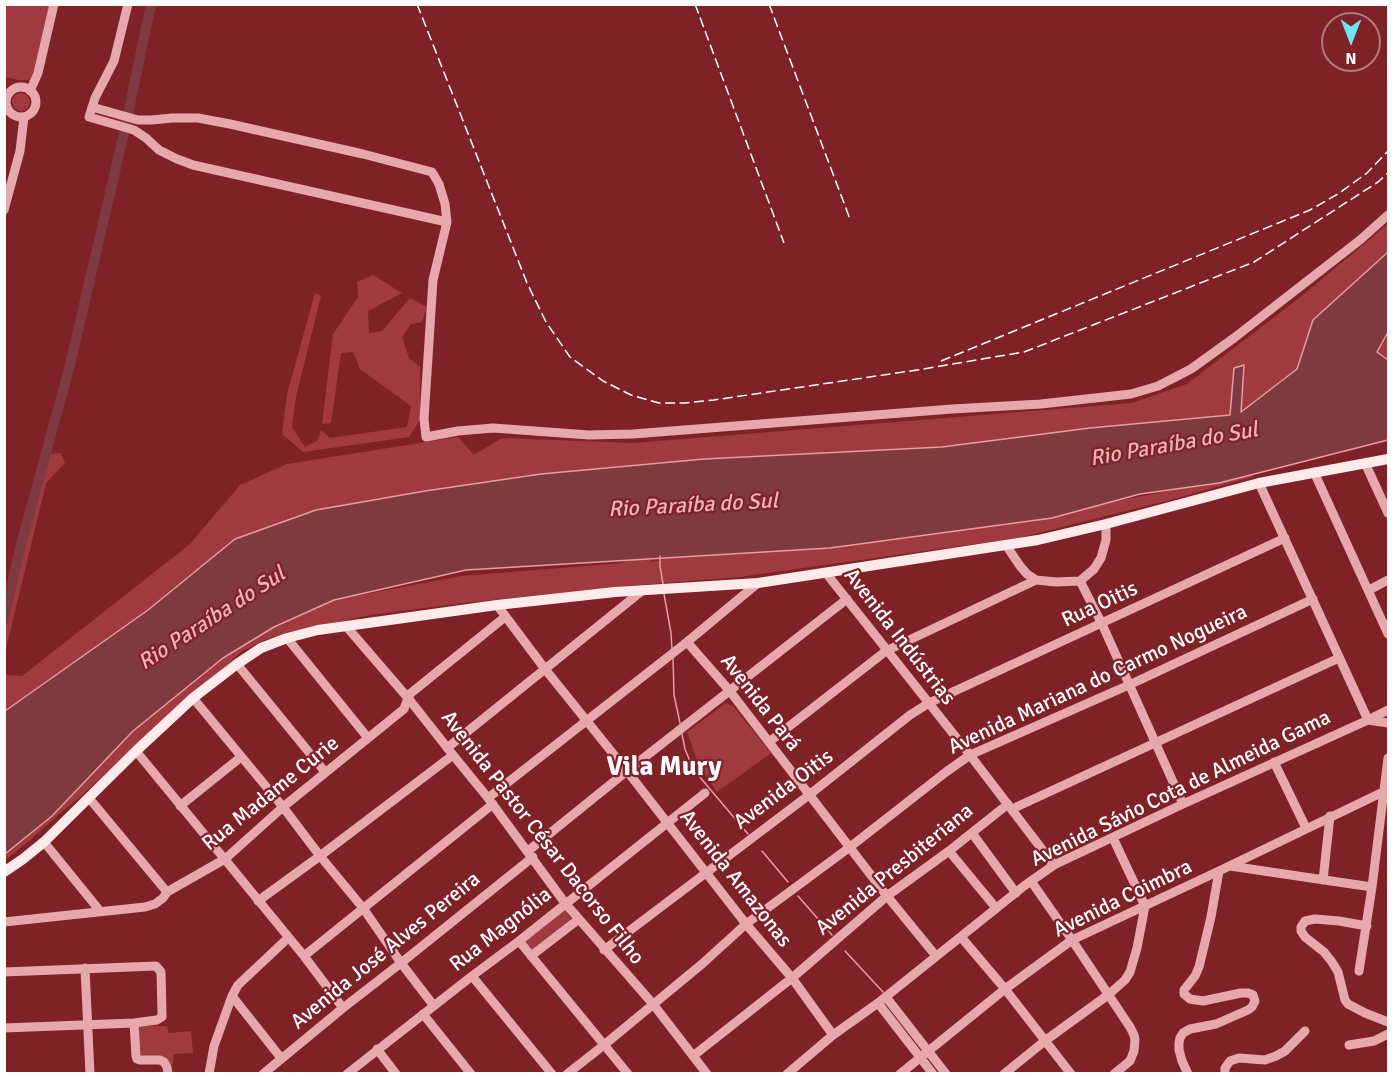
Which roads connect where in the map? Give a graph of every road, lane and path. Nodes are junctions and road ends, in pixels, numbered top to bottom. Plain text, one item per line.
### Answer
1 (54, 4) edge
2 (129, 4) edge
3 (9, 88) edge
4 (30, 91) junction
5 (94, 102) junction
6 (7, 112) edge
7 (24, 117) junction
8 (107, 117) junction
9 (152, 120) junction
10 (146, 138) junction
11 (4, 210) edge
12 (1389, 215) edge
13 (447, 222) junction
14 (1389, 459) edge
15 (1365, 463) junction
16 (1314, 472) junction
17 (1259, 483) junction
18 (1389, 513) edge
19 (1106, 524) junction
20 (1285, 538) junction
21 (1006, 545) junction
22 (826, 573) junction
23 (1036, 580) junction
24 (1389, 580) edge
25 (1080, 581) junction
26 (758, 583) junction
27 (643, 590) junction
28 (1369, 590) junction
29 (847, 599) junction
30 (1313, 599) junction
31 (497, 605) junction
32 (505, 617) junction
33 (1102, 624) junction
34 (346, 627) junction
35 (1389, 634) edge
36 (287, 638) junction
37 (687, 642) junction
38 (886, 651) junction
39 (1339, 658) junction
40 (237, 664) junction
41 (545, 669) junction
42 (1129, 685) junction
43 (729, 690) junction
44 (193, 698) junction
45 (408, 698) junction
46 (929, 703) junction
47 (1389, 710) edge
48 (1368, 720) junction
49 (587, 722) junction
50 (1389, 723) edge
51 (368, 738) junction
52 (769, 742) junction
53 (1156, 742) junction
54 (136, 751) junction
55 (450, 752) junction
56 (970, 756) junction
57 (241, 757) junction
58 (1389, 758) edge
59 (1274, 762) junction
60 (627, 771) junction
61 (325, 772) junction
62 (1385, 791) junction
63 (705, 793) dead end
64 (809, 795) junction
65 (89, 798) junction
66 (491, 801) junction
67 (1183, 804) junction
68 (180, 806) junction
69 (1010, 806) junction
70 (284, 807) junction
71 (1330, 816) junction
72 (668, 823) junction
73 (1306, 828) junction
74 (972, 833) junction
75 (1113, 838) junction
76 (44, 842) junction
77 (850, 847) junction
78 (949, 851) junction
79 (530, 854) junction
80 (320, 856) junction
81 (225, 859) junction
82 (1054, 865) junction
83 (1230, 866) junction
84 (1219, 871) junction
85 (4, 872) edge
86 (706, 873) junction
87 (1323, 880) junction
88 (1031, 881) junction
89 (1372, 887) junction
90 (167, 892) junction
91 (1016, 892) junction
92 (887, 896) junction
93 (258, 901) junction
94 (565, 903) junction
95 (1145, 906) junction
96 (363, 908) junction
97 (996, 908) junction
98 (100, 911) junction
99 (579, 919) junction
100 (4, 922) edge
101 (746, 924) junction
102 (1367, 926) junction
103 (961, 936) junction
104 (288, 938) junction
105 (1072, 940) junction
106 (519, 941) junction
107 (604, 950) junction
108 (304, 956) junction
109 (531, 956) junction
110 (936, 956) junction
111 (401, 963) junction
112 (85, 968) junction
113 (1359, 971) dead end
114 (4, 972) edge
115 (472, 976) junction
116 (792, 978) junction
117 (1005, 989) junction
118 (1108, 995) junction
119 (232, 996) junction
120 (882, 1000) junction
121 (434, 1005) junction
122 (652, 1005) junction
123 (343, 1008) junction
124 (423, 1014) junction
125 (1389, 1022) edge
126 (134, 1023) junction
127 (87, 1024) junction
128 (4, 1028) edge
129 (1305, 1031) dead end
130 (1389, 1034) edge
131 (833, 1035) junction
132 (1046, 1040) junction
133 (604, 1045) junction
134 (1349, 1045) dead end
135 (377, 1049) junction
136 (928, 1050) junction
137 (693, 1056) junction
138 (920, 1056) junction
139 (282, 1058) junction
140 (790, 1073) edge
141 (90, 1074) edge
142 (168, 1074) edge
143 (209, 1074) edge
144 (263, 1074) edge
145 (347, 1074) edge
146 (396, 1074) edge
147 (471, 1074) edge
148 (552, 1074) edge
149 (567, 1074) edge
150 (628, 1074) edge
151 (707, 1074) edge
152 (900, 1074) edge
153 (933, 1074) edge
154 (946, 1074) edge
155 (1004, 1074) edge
156 (1071, 1074) edge
157 (1114, 1074) edge
158 (1188, 1074) edge
159 (1225, 1074) edge

1 - 4 street
2 - 5 street
3 - 4 street
3 - 6 street
4 - 7 street
5 - 8 street
5 - 8 street
6 - 7 street
7 - 11 street
8 - 9 street
8 - 10 street
9 - 10 street
9 - 13 street
10 - 13 street
12 - 13 street
14 - 15 main road
15 - 16 main road
15 - 18 street
16 - 17 main road
16 - 28 street
17 - 19 main road
17 - 20 street
19 - 21 main road
19 - 25 street
20 - 30 street
20 - 33 street, Rua Oitis
21 - 22 main road
21 - 23 street
22 - 26 main road
22 - 29 street, Avenida Indústrias
23 - 25 street
23 - 38 street
24 - 28 street
25 - 33 street
26 - 27 main road
26 - 37 street
27 - 31 main road
27 - 41 street
28 - 35 street
29 - 38 street, Avenida Indústrias
29 - 43 street
30 - 39 street
30 - 42 street, Avenida Mariana do Carmo Nogueira
31 - 32 street, Avenida Amazonas
31 - 34 main road
32 - 41 street, Avenida Amazonas
32 - 45 street, Rua Madame Curie
33 - 42 street
33 - 46 street, Rua Oitis
34 - 36 main road
34 - 45 street, Avenida Pastor César Dacorso Filho
36 - 40 main road
36 - 51 street
37 - 43 street, Avenida Pará
37 - 49 street
38 - 46 street, Avenida Indústrias
38 - 52 street
39 - 48 street
39 - 53 street, Avenida Presbiteriana
40 - 44 main road
40 - 61 street
41 - 49 street, Avenida Amazonas
41 - 55 street
42 - 53 street
42 - 56 street, Avenida Mariana do Carmo Nogueira
43 - 52 street, Avenida Pará
43 - 60 street, Avenida José Alves Pereira
44 - 54 main road
44 - 57 street
45 - 51 street, Rua Madame Curie
45 - 55 street, Avenida Pastor César Dacorso Filho
46 - 56 street, Avenida Indústrias
46 - 64 street, Avenida Oitis
47 - 48 street, Avenida Sávio Cota de Almeida Gama
48 - 50 street
48 - 59 street, Avenida Sávio Cota de Almeida Gama
49 - 60 street, Avenida Amazonas
49 - 66 street
51 - 61 street, Rua Madame Curie
52 - 64 street, Avenida Pará
53 - 67 street
53 - 69 street, Avenida Presbiteriana
54 - 65 main road
54 - 68 street
55 - 66 street, Avenida Pastor César Dacorso Filho
55 - 80 street
56 - 69 street, Avenida Indústrias
56 - 77 street, Avenida Mariana do Carmo Nogueira
57 - 68 street
57 - 70 street
58 - 62 street
59 - 67 street, Avenida Sávio Cota de Almeida Gama
59 - 73 street
60 - 72 street, Avenida Amazonas
60 - 79 street, Avenida José Alves Pereira
61 - 70 street, Rua Madame Curie
62 - 71 street, Avenida Coimbra
62 - 89 street
63 - 72 street, Rua Magnólia
64 - 77 street, Avenida Pará
64 - 86 street, Avenida Oitis
65 - 76 main road
65 - 90 street
66 - 79 street, Avenida Pastor César Dacorso Filho
66 - 96 street
67 - 75 street, Avenida Sávio Cota de Almeida Gama
68 - 81 street
69 - 74 street, Avenida Presbiteriana
69 - 82 street, Avenida Indústrias
70 - 80 street
70 - 81 street, Rua Madame Curie
71 - 73 street, Avenida Coimbra
71 - 87 street
72 - 86 street, Avenida Amazonas
72 - 94 street, Rua Magnólia
73 - 83 street, Avenida Coimbra
74 - 78 street, Avenida Presbiteriana
74 - 91 street
75 - 82 street, Avenida Sávio Cota de Almeida Gama
75 - 95 street
76 - 85 main road
76 - 98 street
77 - 92 street, Avenida Pará
77 - 101 street, Avenida Mariana do Carmo Nogueira
78 - 92 street, Avenida Presbiteriana
78 - 97 street
79 - 94 street, Avenida Pastor César Dacorso Filho
79 - 111 street, Avenida José Alves Pereira
80 - 93 street
80 - 96 street
81 - 90 street, Rua Madame Curie
81 - 93 street
82 - 88 street, Avenida Sávio Cota de Almeida Gama
83 - 84 street, Avenida Coimbra
83 - 87 street
84 - 95 street, Avenida Coimbra
84 - 158 street
86 - 101 street, Avenida Amazonas
86 - 107 street, Avenida Oitis
87 - 89 street
88 - 91 street, Avenida Sávio Cota de Almeida Gama
88 - 105 street
89 - 102 street
90 - 98 street, Rua Madame Curie
91 - 97 street, Avenida Sávio Cota de Almeida Gama
92 - 110 street, Avenida Pará
92 - 116 street, Avenida Presbiteriana
93 - 104 street
94 - 99 street, Avenida Pastor César Dacorso Filho
94 - 106 street, Rua Magnólia
95 - 105 street, Avenida Coimbra
95 - 118 street
96 - 108 street
96 - 111 street
97 - 103 street, Avenida Sávio Cota de Almeida Gama
98 - 100 street, Rua Madame Curie
99 - 107 street, Avenida Pastor César Dacorso Filho
99 - 109 street
101 - 116 street, Avenida Amazonas
101 - 122 street, Avenida Mariana do Carmo Nogueira
102 - 113 street
102 - 125 street
103 - 110 street, Avenida Sávio Cota de Almeida Gama
103 - 117 street
104 - 108 street
104 - 119 street
105 - 117 street, Avenida Coimbra
105 - 118 street
106 - 109 street
106 - 115 street, Rua Magnólia
107 - 122 street, Avenida Pastor César Dacorso Filho
108 - 123 street
109 - 133 street
110 - 120 street, Avenida Sávio Cota de Almeida Gama
111 - 121 street
111 - 123 street, Avenida José Alves Pereira
112 - 114 street
112 - 126 street
112 - 127 street
115 - 121 street, Rua Magnólia
115 - 148 street
116 - 131 street, Avenida Amazonas
116 - 137 street, Avenida Presbiteriana
117 - 132 street
117 - 136 street, Avenida Coimbra
118 - 132 street
118 - 157 street
119 - 139 street
119 - 143 street
120 - 131 street, Avenida Sávio Cota de Almeida Gama
120 - 136 street
120 - 138 street
121 - 124 street, Rua Magnólia
122 - 133 street, Avenida Mariana do Carmo Nogueira
122 - 137 street, Avenida Pastor César Dacorso Filho
123 - 139 street, Avenida José Alves Pereira
124 - 135 street, Rua Magnólia
124 - 147 street
126 - 127 street
126 - 142 street
127 - 128 street
127 - 141 street
129 - 159 street
130 - 134 street
131 - 140 street, Avenida Sávio Cota de Almeida Gama
132 - 155 street
132 - 156 street
133 - 149 street, Avenida Mariana do Carmo Nogueira
133 - 150 street
135 - 145 street, Rua Magnólia
135 - 146 street
136 - 138 street, Avenida Coimbra
136 - 154 street
137 - 151 street, Avenida Pastor César Dacorso Filho
138 - 152 street, Avenida Coimbra
138 - 153 street
139 - 144 street, Avenida José Alves Pereira

